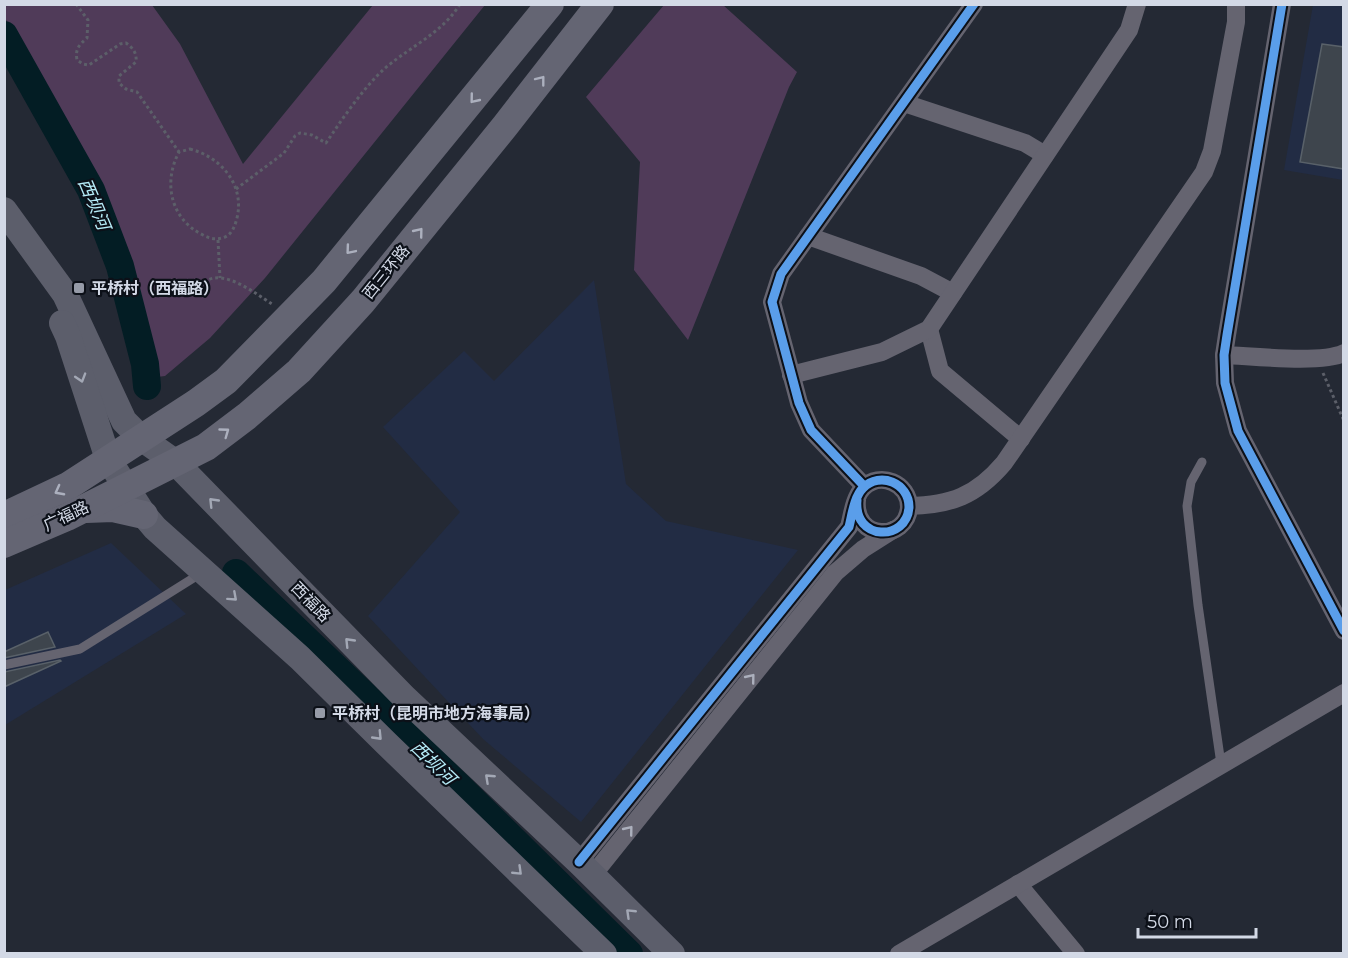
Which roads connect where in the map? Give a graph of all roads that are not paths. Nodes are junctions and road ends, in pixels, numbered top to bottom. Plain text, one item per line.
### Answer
1 (550, 4) edge
2 (600, 4) edge
3 (1137, 4) edge
4 (1236, 4) edge
5 (1282, 4) edge
6 (969, 6) edge
7 (904, 103) junction
8 (1045, 155) junction
9 (4, 210) edge
10 (4, 235) edge
11 (808, 236) junction
12 (953, 293) junction
13 (929, 329) junction
14 (1344, 353) edge
15 (1224, 355) junction
16 (791, 375) junction
17 (141, 438) junction
18 (1021, 439) junction
19 (108, 459) junction
20 (175, 462) junction
21 (1202, 462) dead end
22 (126, 486) junction
23 (861, 493) junction
24 (909, 506) junction
25 (81, 510) junction
26 (144, 515) junction
27 (4, 516) edge
28 (895, 529) junction
29 (4, 544) edge
30 (204, 572) junction
31 (1344, 630) edge
32 (4, 665) edge
33 (1344, 693) edge
34 (1221, 764) junction
35 (586, 869) junction
36 (1018, 884) junction
37 (604, 954) edge
38 (672, 954) edge
39 (899, 954) edge
40 (1076, 954) edge

1 -> 17 main road
20 -> 2 main road, 西三环路
3 - 8 street
4 - 18 street
5 - 15 street
6 - 7 street
7 - 8 street
7 - 11 street
8 - 12 street
9 - 17 main road, 西福路
10 -> 19 main road
11 - 12 street
11 - 16 street
12 - 13 street
13 - 16 street
13 - 18 street
14 - 15 street
15 - 31 street
16 - 23 street
17 - 19 main road, 广福路
17 - 20 main road, 西福路
18 - 24 street
19 - 22 main road
19 -> 27 main road, 广福路
20 - 22 main road, 西三环路
35 -> 20 main road, 西福路
21 - 34 lane
22 - 25 main road, 广福路
22 - 26 main road
23 - 24 street
23 - 28 street
23 - 35 street
24 - 28 street
25 - 26 main road
25 - 29 main road, 广福路
26 - 30 main road
35 -> 28 street
30 - 32 lane
30 -> 37 main road
33 - 34 street
34 - 36 street
38 -> 35 main road, 西福路
36 - 39 street
36 - 40 street

